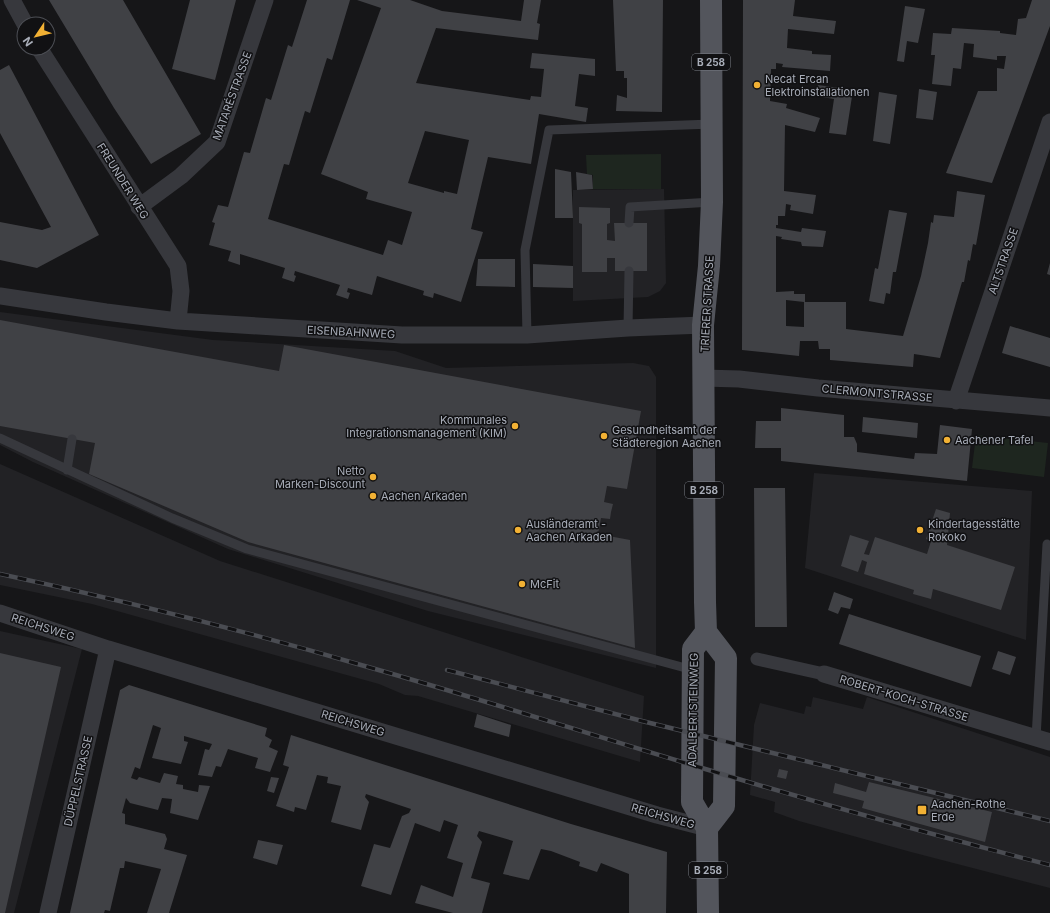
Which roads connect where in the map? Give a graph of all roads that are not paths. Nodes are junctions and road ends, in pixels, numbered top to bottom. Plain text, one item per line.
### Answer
1 (12, 0) edge
2 (265, 0) edge
3 (711, 0) edge
4 (21, 16) edge
5 (44, 56) edge
6 (1050, 122) edge
7 (712, 124) junction
8 (712, 202) junction
9 (139, 207) junction
10 (629, 223) dead end
11 (629, 271) dead end
12 (0, 296) edge
13 (178, 321) junction
14 (703, 325) junction
15 (628, 328) junction
16 (527, 335) junction
17 (703, 378) junction
18 (956, 401) junction
19 (1050, 408) edge
20 (0, 438) edge
21 (72, 439) dead end
22 (67, 470) junction
23 (1047, 544) dead end
24 (0, 613) edge
25 (706, 632) junction
26 (108, 649) junction
27 (757, 659) dead end
28 (693, 670) junction
29 (824, 674) joint
30 (1043, 740) edge
31 (707, 828) junction
32 (48, 913) edge
33 (708, 913) edge

1 - 4 street
2 - 9 street, MATARÉSTRASSE
3 - 7 main road, TRIERER STRASSE / B 258
5 - 9 street, FREUNDER WEG
6 - 18 street, ALTSTRASSE
7 - 8 main road, TRIERER STRASSE / B 258
7 - 16 lane
8 - 10 lane
8 - 14 main road, TRIERER STRASSE / B 258
9 - 13 street, FREUNDER WEG
11 - 15 lane
12 - 13 street, EISENBAHNWEG
13 - 16 street, EISENBAHNWEG
14 - 15 street, EISENBAHNWEG
14 - 17 main road, TRIERER STRASSE / B 258
15 - 16 street, EISENBAHNWEG
17 - 18 street, CLERMONTSTRASSE
17 - 25 main road, TRIERER STRASSE / B 258
18 - 19 street, CLERMONTSTRASSE
20 - 22 lane
21 - 22 lane
22 - 28 lane
23 - 30 lane
24 - 26 street, REICHSWEG
25 - 28 main road, ADALBERTSTEINWEG / B 258
25 - 31 main road
26 - 31 street, REICHSWEG
26 - 32 street, DÜPPELSTRASSE
27 - 29 street, ROBERT-KOCH-STRASSE
28 - 31 main road, ADALBERTSTEINWEG / B 258
29 - 30 street, ROBERT-KOCH-STRASSE
31 - 33 main road, ADALBERTSTEINWEG / B 258

